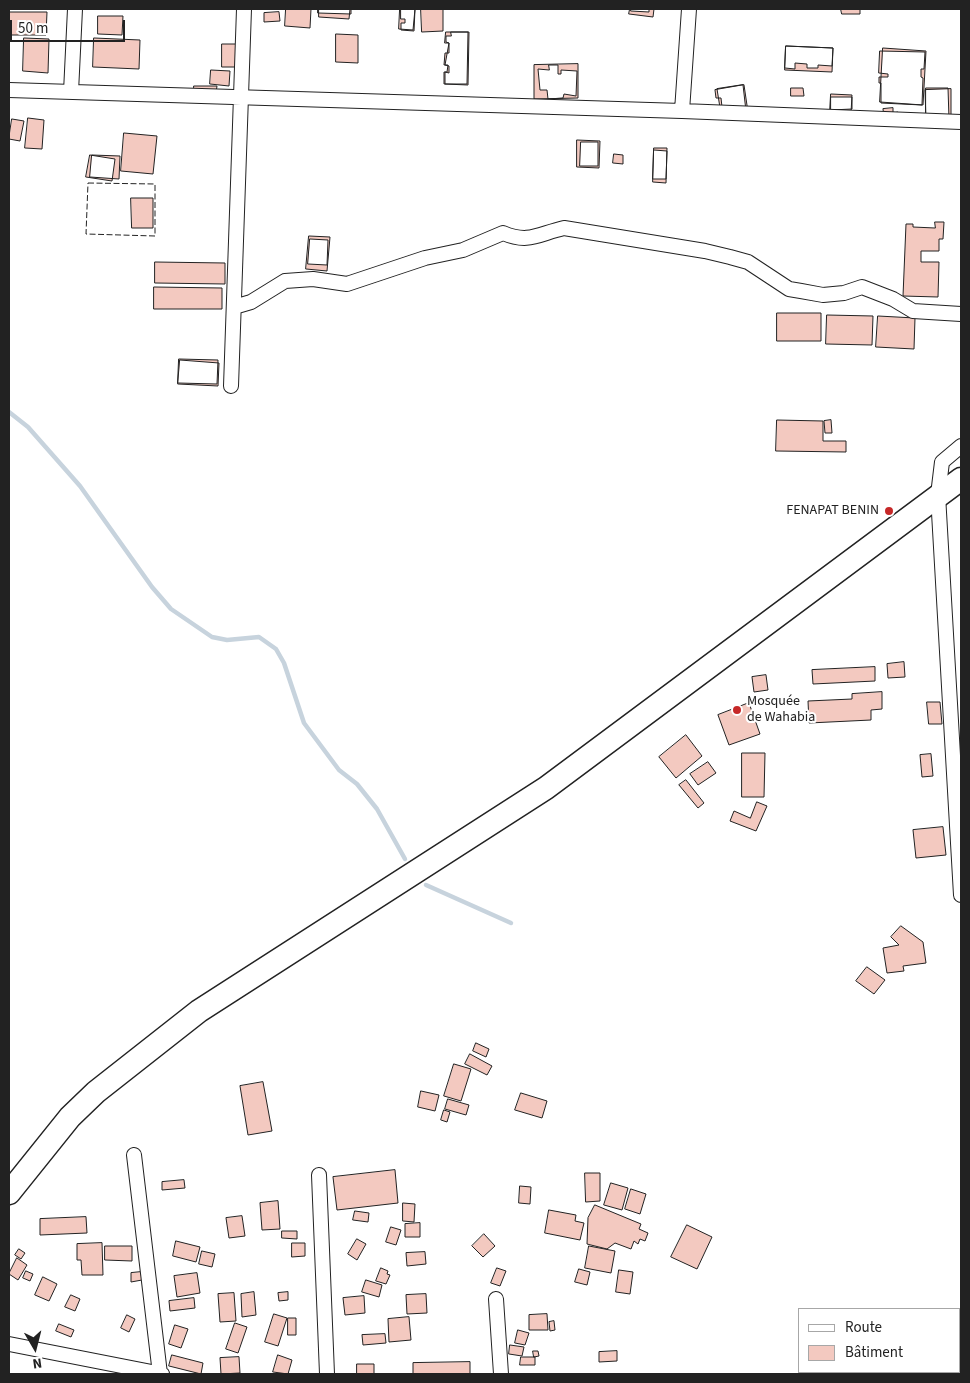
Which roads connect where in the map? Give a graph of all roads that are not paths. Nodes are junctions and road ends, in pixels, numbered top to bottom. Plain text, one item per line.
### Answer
1 (76, 9) edge
2 (244, 9) edge
3 (688, 9) edge
4 (9, 90) edge
5 (71, 92) junction
6 (241, 98) junction
7 (682, 111) junction
8 (961, 122) edge
9 (234, 307) junction
10 (961, 314) edge
11 (231, 386) dead end
12 (961, 446) edge
13 (961, 478) edge
14 (938, 496) junction
15 (957, 740) edge
16 (961, 895) edge
17 (134, 1155) dead end
18 (319, 1175) dead end
19 (9, 1192) edge
20 (496, 1299) dead end
21 (9, 1344) edge
22 (161, 1374) edge
23 (327, 1374) edge
24 (501, 1374) edge

1 - 5 street
2 - 6 street
3 - 7 street
4 - 5 street
5 - 6 street
6 - 7 street
6 - 9 street
7 - 8 street
9 - 10 street
9 - 11 street
12 - 14 street
13 - 14 main road
14 - 15 street
14 - 19 main road
15 - 16 street
17 - 22 street
18 - 23 street
20 - 24 street
21 - 22 street

